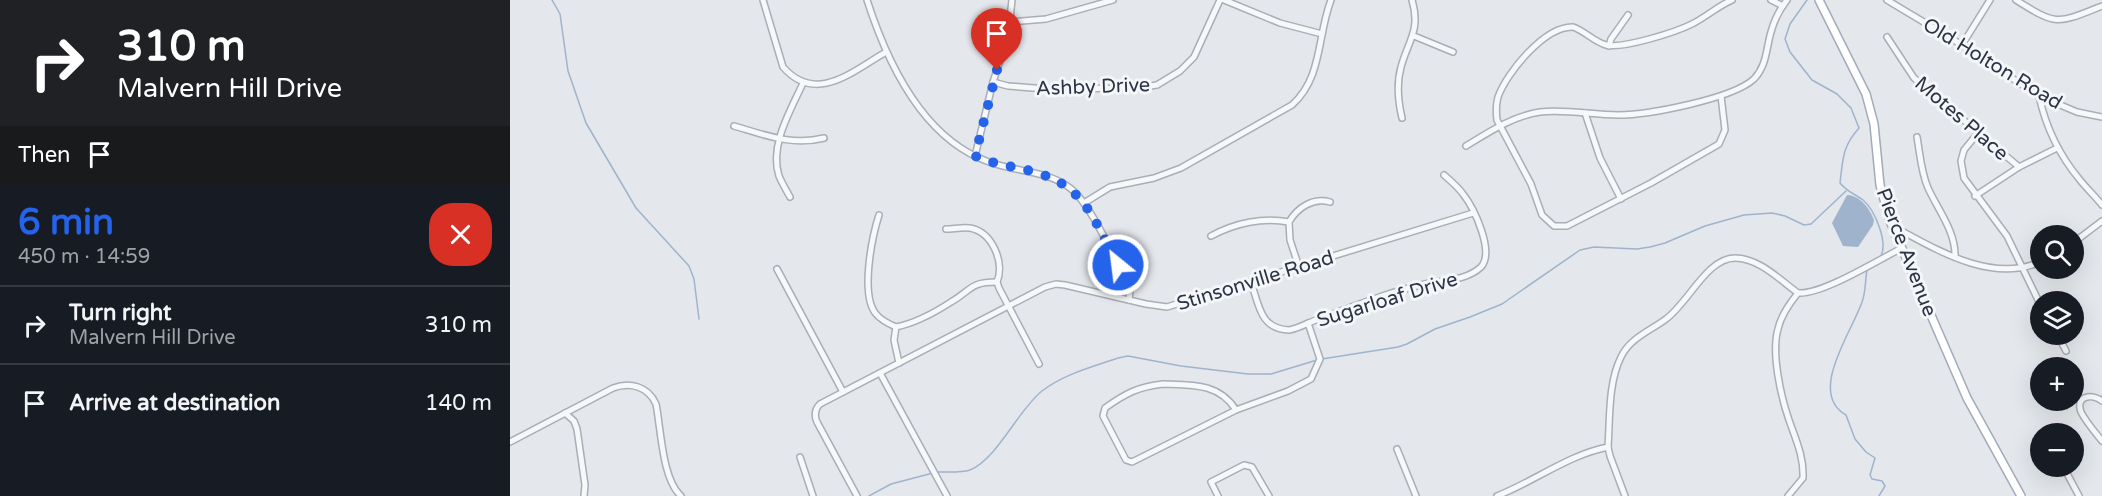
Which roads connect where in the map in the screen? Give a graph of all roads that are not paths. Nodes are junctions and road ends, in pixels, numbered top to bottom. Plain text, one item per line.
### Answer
1 (763, 0) edge
2 (867, 0) edge
3 (1012, 0) edge
4 (1113, 0) edge
5 (1222, 0) edge
6 (1330, 0) edge
7 (1412, 0) edge
8 (1732, 0) edge
9 (1771, 0) edge
10 (1787, 0) edge
11 (1819, 0) edge
12 (1887, 0) edge
13 (1990, 0) edge
14 (2016, 0) edge
15 (1783, 6) junction
16 (2102, 6) edge
17 (1628, 15) dead end
18 (1010, 21) junction
19 (1322, 34) junction
20 (1414, 36) junction
21 (1887, 37) dead end
22 (1962, 45) junction
23 (1609, 46) junction
24 (1453, 51) dead end
25 (886, 52) junction
26 (993, 82) junction
27 (803, 83) junction
28 (1721, 96) junction
29 (2039, 96) junction
30 (1585, 113) junction
31 (2102, 117) edge
32 (1402, 118) dead end
33 (734, 126) dead end
34 (1500, 126) junction
35 (1978, 133) junction
36 (1917, 137) dead end
37 (824, 138) dead end
38 (780, 139) junction
39 (1466, 146) dead end
40 (2057, 148) junction
41 (975, 156) junction
42 (2019, 167) junction
43 (1444, 175) dead end
44 (1975, 196) junction
45 (790, 197) dead end
46 (1621, 199) junction
47 (1330, 201) dead end
48 (1084, 204) junction
49 (2102, 205) edge
50 (1473, 213) junction
51 (879, 215) dead end
52 (1890, 221) junction
53 (2102, 221) edge
54 (1289, 222) junction
55 (946, 229) dead end
56 (2084, 235) edge
57 (1211, 236) dead end
58 (1902, 248) junction
59 (1955, 257) junction
60 (2030, 266) edge
61 (1299, 267) junction
62 (2023, 268) junction
63 (777, 269) dead end
64 (997, 282) junction
65 (1251, 282) junction
66 (2034, 291) edge
67 (1798, 293) junction
68 (1129, 300) junction
69 (1008, 306) junction
70 (1308, 323) junction
71 (896, 327) junction
72 (2063, 345) edge
73 (2066, 351) dead end
74 (899, 363) junction
75 (1039, 364) dead end
76 (879, 373) junction
77 (843, 392) junction
78 (2102, 401) edge
79 (1236, 410) junction
80 (565, 413) junction
81 (2102, 441) edge
82 (510, 442) edge
83 (1608, 447) junction
84 (1397, 449) dead end
85 (800, 457) dead end
86 (2069, 477) edge
87 (584, 496) edge
88 (681, 496) edge
89 (813, 496) edge
90 (857, 496) edge
91 (947, 496) edge
92 (1218, 496) edge
93 (1269, 496) edge
94 (1416, 496) edge
95 (1497, 496) edge
96 (1625, 496) edge
97 (1788, 496) edge
98 (2021, 496) edge
99 (2079, 496) edge

1 - 27 street
2 - 25 street
3 - 18 street
4 - 18 street
5 - 19 street
5 - 26 street, Ashby Drive
6 - 19 street
7 - 20 street
8 - 23 street
9 - 15 street
10 - 15 street
11 - 52 main road, Pierce Avenue
12 - 22 street, Old Holton Road
13 - 22 street
14 - 16 street
15 - 28 street
17 - 23 street
18 - 26 street
19 - 48 street
20 - 24 street
20 - 32 street
21 - 35 street, Motes Place
22 - 29 street, Old Holton Road
23 - 34 street
25 - 27 street
25 - 41 street
26 - 41 street
27 - 38 street
28 - 30 street
28 - 46 street
29 - 31 street, Old Holton Road
29 - 40 street
30 - 34 street
30 - 46 street
33 - 38 street
34 - 39 street
34 - 46 street
35 - 42 street, Motes Place
35 - 44 street
36 - 59 street
37 - 38 street
38 - 45 street
40 - 42 street
40 - 49 street
41 - 48 street
42 - 44 street
43 - 50 street, Sugarloaf Drive
44 - 62 street
47 - 54 street
48 - 68 street
50 - 61 street, Stinsonville Road
50 - 70 street, Sugarloaf Drive
51 - 71 street
52 - 58 main road, Pierce Avenue
52 - 59 street
53 - 56 street
54 - 57 street
54 - 61 street
55 - 64 street
58 - 67 street
58 - 98 main road, Pierce Avenue
59 - 62 street
60 - 62 street
61 - 65 street, Stinsonville Road
62 - 66 street
63 - 77 street
64 - 69 street
64 - 71 street
65 - 68 street, Stinsonville Road
65 - 70 street, Sugarloaf Drive
67 - 83 street
67 - 97 street
68 - 69 street, Stinsonville Road
69 - 74 street, Stinsonville Road
69 - 75 street
70 - 79 street
71 - 74 street
72 - 73 street
74 - 76 street, Stinsonville Road
76 - 77 street, Stinsonville Road
76 - 91 street
77 - 90 street, Stinsonville Road
78 - 81 street
79 - 79 street
80 - 82 street
80 - 87 street
80 - 88 street
83 - 95 street
83 - 96 street
84 - 94 street
85 - 89 street
86 - 99 street
92 - 93 street

